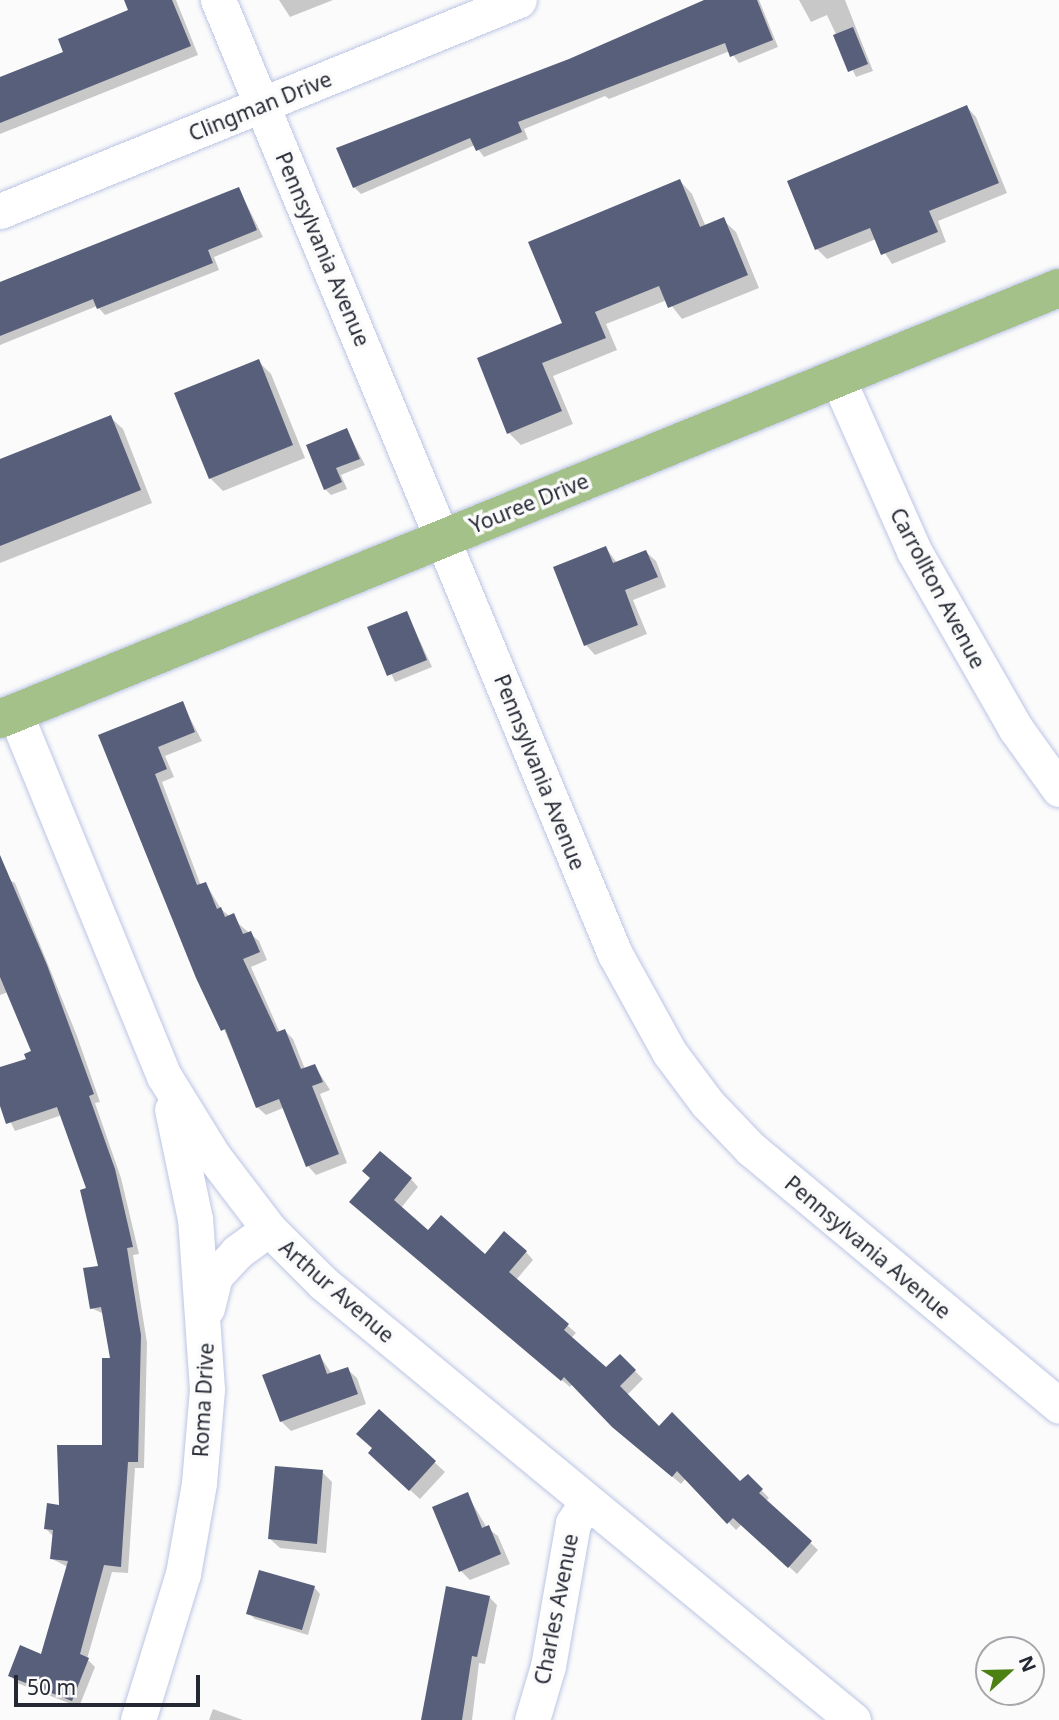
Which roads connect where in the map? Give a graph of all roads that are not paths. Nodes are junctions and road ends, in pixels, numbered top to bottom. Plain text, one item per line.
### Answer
1 (218, 0) edge
2 (519, 0) edge
3 (262, 105) junction
4 (0, 211) edge
5 (1059, 288) edge
6 (837, 377) junction
7 (444, 537) junction
8 (8, 716) edge
9 (1059, 789) edge
10 (164, 1076) junction
11 (269, 1229) junction
12 (205, 1314) junction
13 (1059, 1406) edge
14 (587, 1502) junction
15 (138, 1720) edge
16 (532, 1720) edge
17 (853, 1720) edge

1 - 3 street, Pennsylvania Avenue
2 - 3 street, Clingman Drive
3 - 4 street, Clingman Drive
3 - 7 street, Pennsylvania Avenue
5 - 6 main road, Youree Drive
6 - 7 main road, Youree Drive
6 - 9 street, Carrollton Avenue
7 - 8 main road, Youree Drive
7 - 13 street, Pennsylvania Avenue
8 - 10 street, Arthur Avenue
10 - 11 street, Arthur Avenue
10 - 12 street, Roma Drive
11 - 12 street
11 - 14 street, Arthur Avenue
12 - 15 street, Roma Drive
14 - 16 street, Charles Avenue
14 - 17 street, Arthur Avenue

